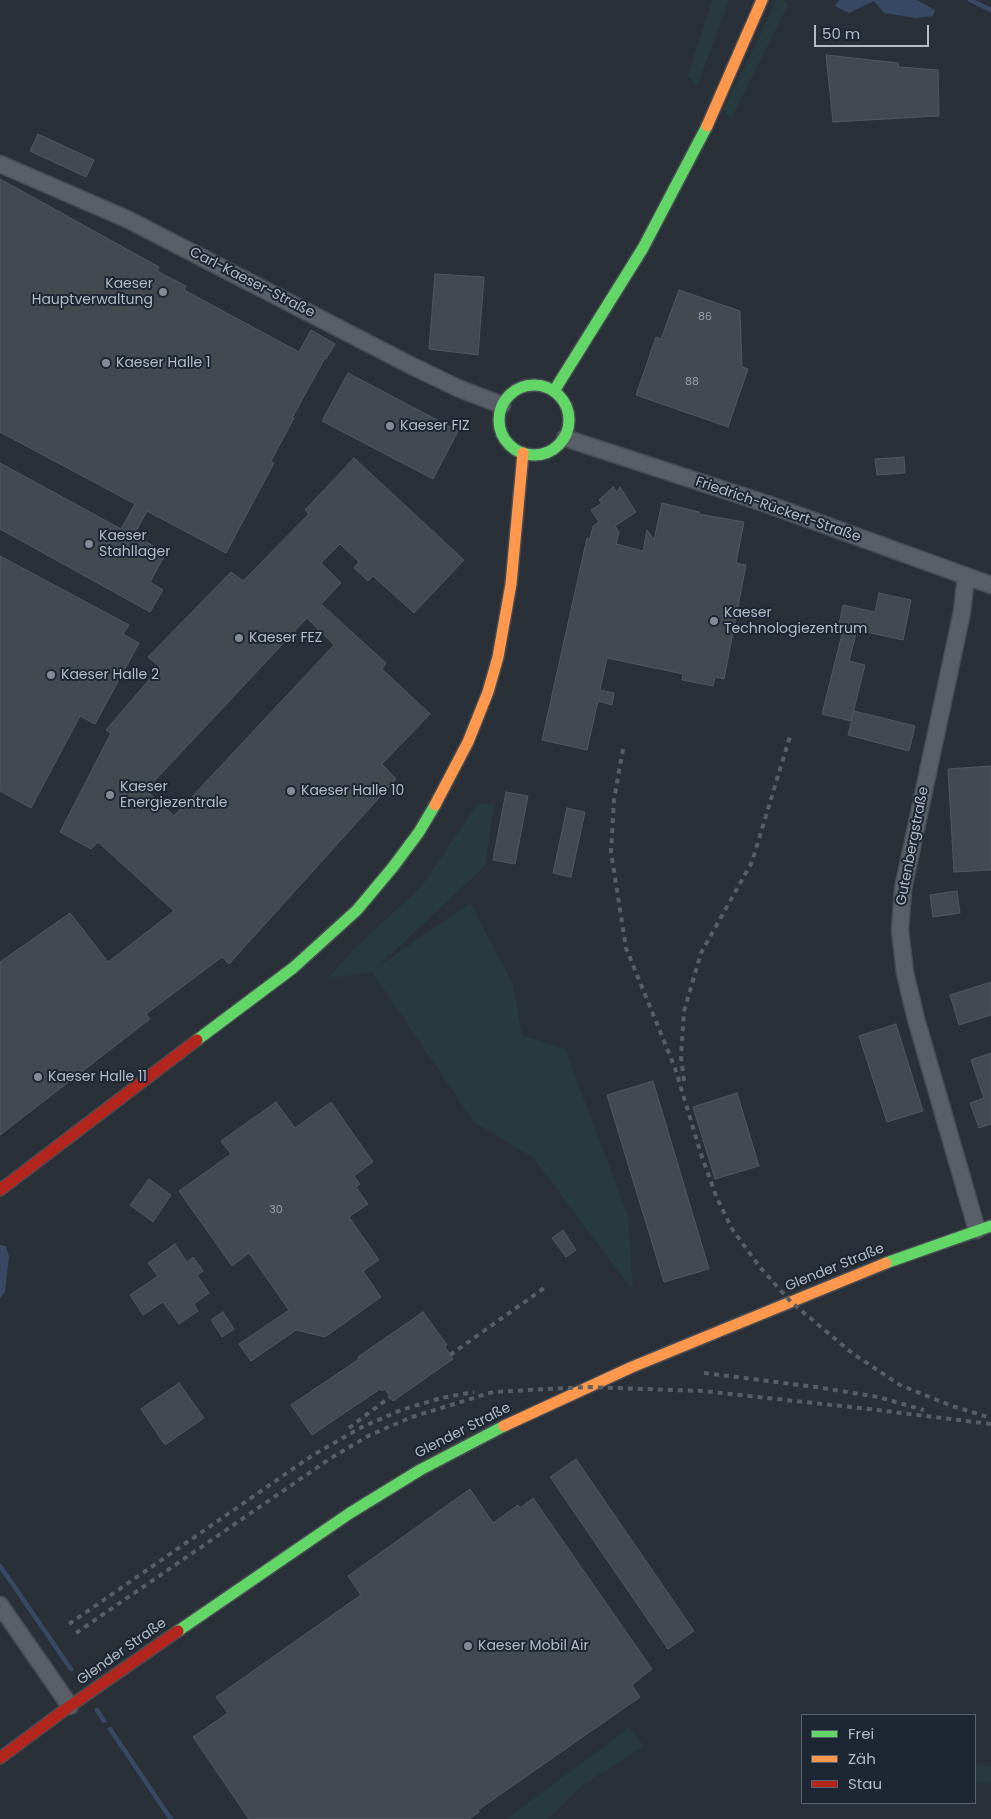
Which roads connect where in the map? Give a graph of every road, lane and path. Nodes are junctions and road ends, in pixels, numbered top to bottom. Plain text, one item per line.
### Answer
1 (762, 0) edge
2 (0, 164) edge
3 (554, 391) junction
4 (502, 405) junction
5 (565, 438) junction
6 (523, 453) junction
7 (966, 576) junction
8 (991, 585) edge
9 (0, 1190) edge
10 (984, 1228) edge
11 (0, 1605) edge
12 (70, 1706) junction
13 (0, 1758) edge

1 - 3 main road
2 - 4 street, Carl-Kaeser-Straße
3 - 4 main road
3 - 5 main road
4 - 6 main road
5 - 6 main road
5 - 7 street, Friedrich-Rückert-Straße
6 - 9 main road
7 - 8 street, Friedrich-Rückert-Straße
7 - 10 street, Gutenbergstraße
10 - 12 main road, Glender Straße
11 - 12 street
12 - 13 main road, Glender Straße

